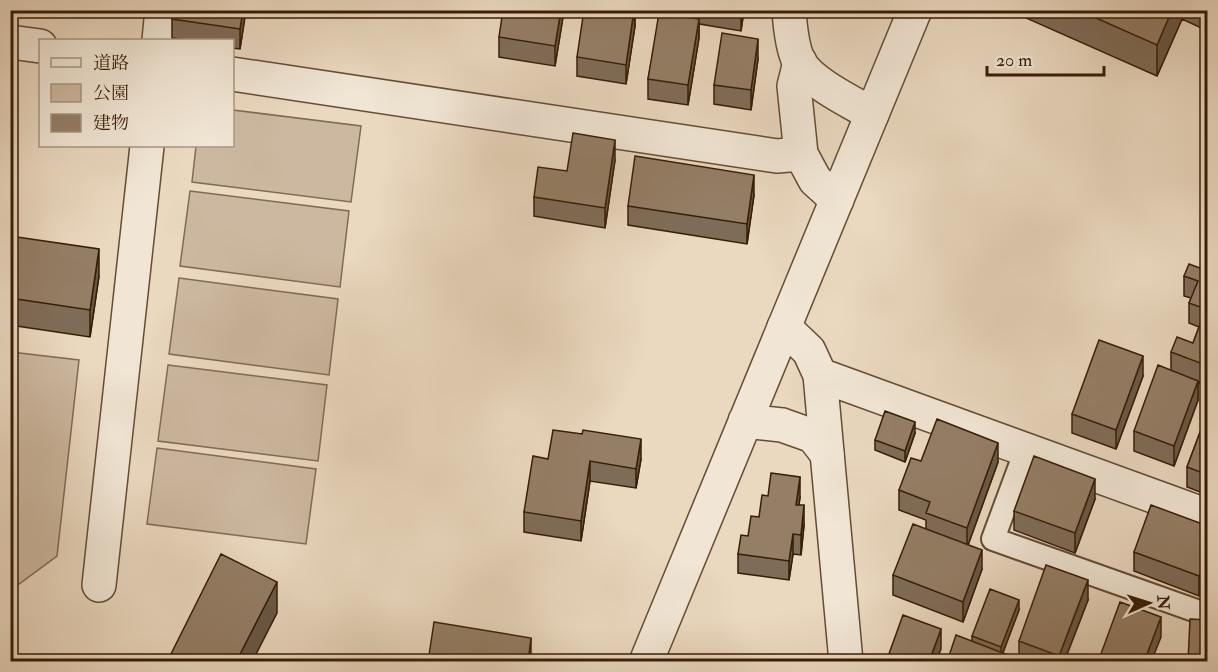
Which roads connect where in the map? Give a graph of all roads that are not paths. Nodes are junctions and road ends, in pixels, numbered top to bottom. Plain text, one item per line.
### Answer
1 (162, 10) edge
2 (789, 10) edge
3 (915, 10) edge
4 (159, 39) edge
5 (10, 42) edge
6 (39, 46) edge
7 (800, 62) junction
8 (234, 74) edge
9 (872, 114) junction
10 (147, 147) edge
11 (801, 154) junction
12 (837, 200) junction
13 (784, 327) junction
14 (820, 375) junction
15 (746, 421) junction
16 (1026, 450) junction
17 (827, 454) junction
18 (1208, 516) edge
19 (99, 585) dead end
20 (1208, 615) edge
21 (646, 662) edge
22 (846, 662) edge

1 - 4 street
2 - 7 street
3 - 9 street
5 - 6 street
7 - 9 street
7 - 11 street
8 - 11 street
9 - 12 street
10 - 19 street
11 - 12 street
12 - 13 street
13 - 14 street
13 - 15 street
14 - 16 street
14 - 17 street
15 - 17 street
15 - 21 street
16 - 18 street
16 - 20 lane
17 - 22 street

